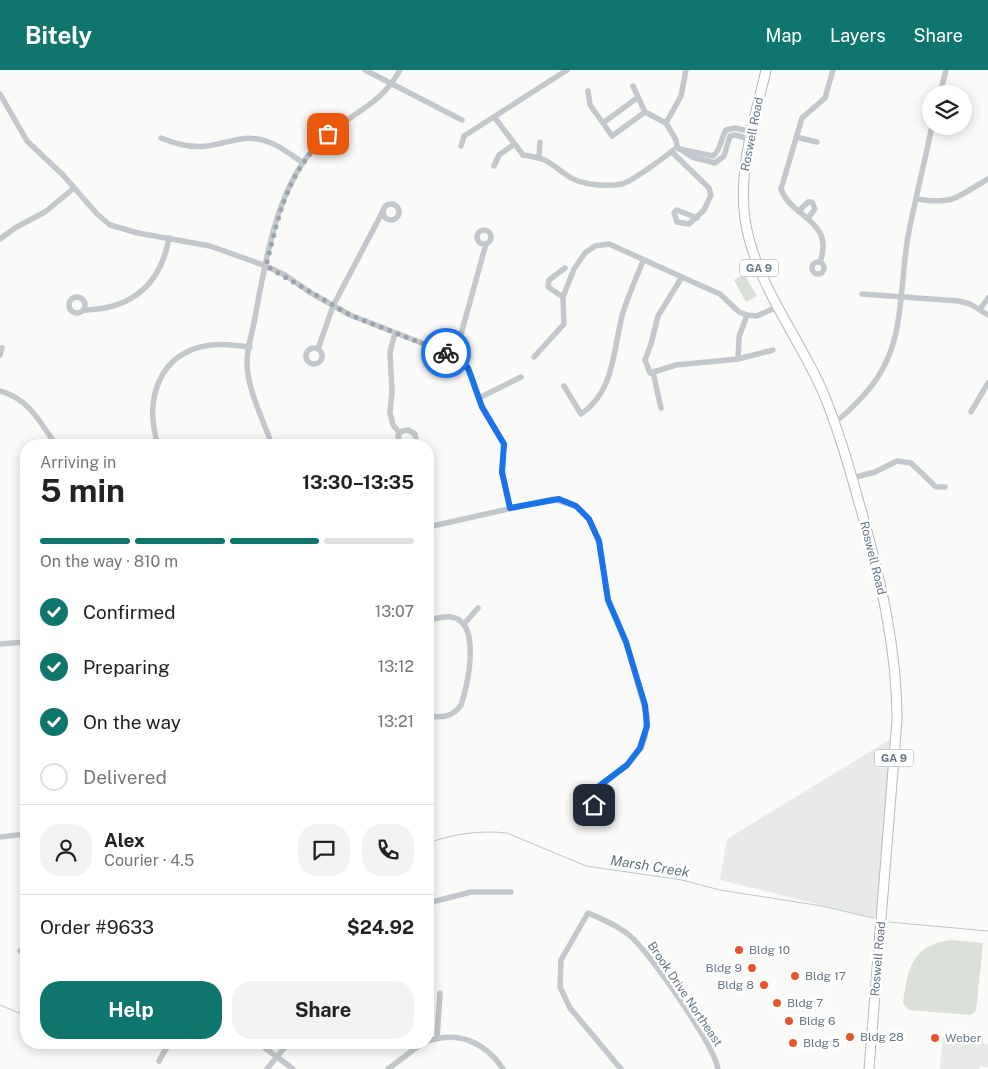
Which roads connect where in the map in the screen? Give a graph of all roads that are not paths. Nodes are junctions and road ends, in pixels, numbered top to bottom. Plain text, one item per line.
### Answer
1 (365, 70) edge
2 (400, 70) edge
3 (567, 70) edge
4 (686, 70) edge
5 (766, 70) edge
6 (833, 70) edge
7 (946, 70) edge
8 (393, 84) junction
9 (942, 85) edge
10 (633, 86) dead end
11 (588, 92) dead end
12 (0, 94) edge
13 (637, 98) junction
14 (644, 112) junction
15 (495, 118) junction
16 (462, 120) dead end
17 (603, 123) junction
18 (666, 123) junction
19 (930, 135) edge
20 (751, 136) junction
21 (796, 137) junction
22 (161, 138) dead end
23 (540, 142) dead end
24 (816, 142) dead end
25 (514, 145) junction
26 (461, 146) dead end
27 (676, 149) junction
28 (539, 158) junction
29 (302, 162) junction
30 (494, 166) dead end
31 (988, 179) edge
32 (74, 188) junction
33 (917, 199) junction
34 (383, 211) dead end
35 (799, 211) junction
36 (697, 218) dead end
37 (808, 218) junction
38 (169, 238) junction
39 (0, 240) edge
40 (486, 244) dead end
41 (643, 261) junction
42 (820, 262) dead end
43 (266, 266) junction
44 (565, 268) dead end
45 (682, 277) junction
46 (862, 294) dead end
47 (563, 297) junction
48 (900, 298) junction
49 (988, 298) edge
50 (333, 306) junction
51 (779, 306) junction
52 (980, 309) junction
53 (84, 310) dead end
54 (747, 315) junction
55 (988, 315) edge
56 (395, 334) junction
57 (250, 347) junction
58 (2, 348) dead end
59 (318, 349) dead end
60 (773, 350) dead end
61 (0, 355) edge
62 (452, 355) junction
63 (534, 357) dead end
64 (738, 359) junction
65 (653, 372) junction
66 (521, 377) dead end
67 (988, 383) edge
68 (564, 386) dead end
69 (0, 391) edge
70 (479, 398) junction
71 (661, 408) dead end
72 (971, 412) dead end
73 (834, 422) junction
74 (400, 433) junction
75 (52, 439) edge
76 (156, 439) edge
77 (270, 439) edge
78 (398, 439) edge
79 (416, 439) edge
80 (852, 478) junction
81 (944, 487) dead end
82 (510, 508) junction
83 (434, 526) edge
84 (478, 608) dead end
85 (434, 619) edge
86 (464, 624) junction
87 (20, 642) edge
88 (0, 644) edge
89 (434, 716) edge
90 (594, 805) dead end
91 (20, 834) edge
92 (0, 837) edge
93 (511, 892) dead end
94 (434, 901) edge
95 (440, 993) dead end
96 (437, 1038) junction
97 (434, 1039) edge
98 (166, 1049) edge
99 (266, 1049) edge
100 (282, 1049) edge
101 (415, 1049) edge
102 (276, 1056) junction
103 (159, 1061) dead end
104 (267, 1069) edge
105 (293, 1069) edge
106 (388, 1069) edge
107 (503, 1069) edge
108 (621, 1069) edge
109 (718, 1069) edge
110 (869, 1069) edge

1 - 8 street
2 - 8 street
3 - 15 street
4 - 18 street
5 - 20 main road, Roswell Road / GA 9
6 - 21 street
7 - 9 street
8 - 16 street
8 - 29 street
10 - 13 street
11 - 17 street
12 - 32 street
13 - 14 street
13 - 17 street
14 - 17 street
14 - 18 street
15 - 25 street
15 - 26 street
18 - 27 street
19 - 33 street
20 - 27 street
20 - 51 main road, Roswell Road / GA 9
21 - 24 street
21 - 35 street
22 - 29 street
23 - 28 street
25 - 28 street
25 - 30 street
27 - 28 street
27 - 36 street
29 - 43 street
31 - 33 street
32 - 38 street
32 - 39 street
33 - 48 street
34 - 50 street
35 - 37 street
35 - 37 street
37 - 42 street
38 - 43 street
38 - 53 street
40 - 62 street
41 - 45 street
41 - 47 street
41 - 68 street
43 - 50 street
43 - 57 street
44 - 47 street
45 - 54 street
45 - 65 street
46 - 48 street
47 - 63 street
48 - 52 street
48 - 73 street
49 - 52 street
50 - 56 street
50 - 59 street
51 - 54 street
51 - 73 main road, Roswell Road / GA 9
52 - 55 street
54 - 64 street
56 - 62 street
56 - 74 street
57 - 76 street
57 - 77 street
58 - 61 street
60 - 64 street
62 - 70 street
64 - 65 street
65 - 71 street
66 - 70 street
67 - 72 street
69 - 75 street
70 - 82 street
73 - 80 main road, Roswell Road / GA 9
74 - 78 street
74 - 79 street
80 - 81 street
80 - 110 main road, Roswell Road / GA 9
82 - 83 street
82 - 90 street
84 - 86 street
85 - 86 street
86 - 89 street
87 - 88 street
91 - 92 street
93 - 94 street
95 - 96 street
96 - 97 street
96 - 107 street
98 - 103 street
99 - 102 street
100 - 102 street
101 - 106 street
102 - 104 street
102 - 105 street
108 - 109 street, Brook Drive Northeast

